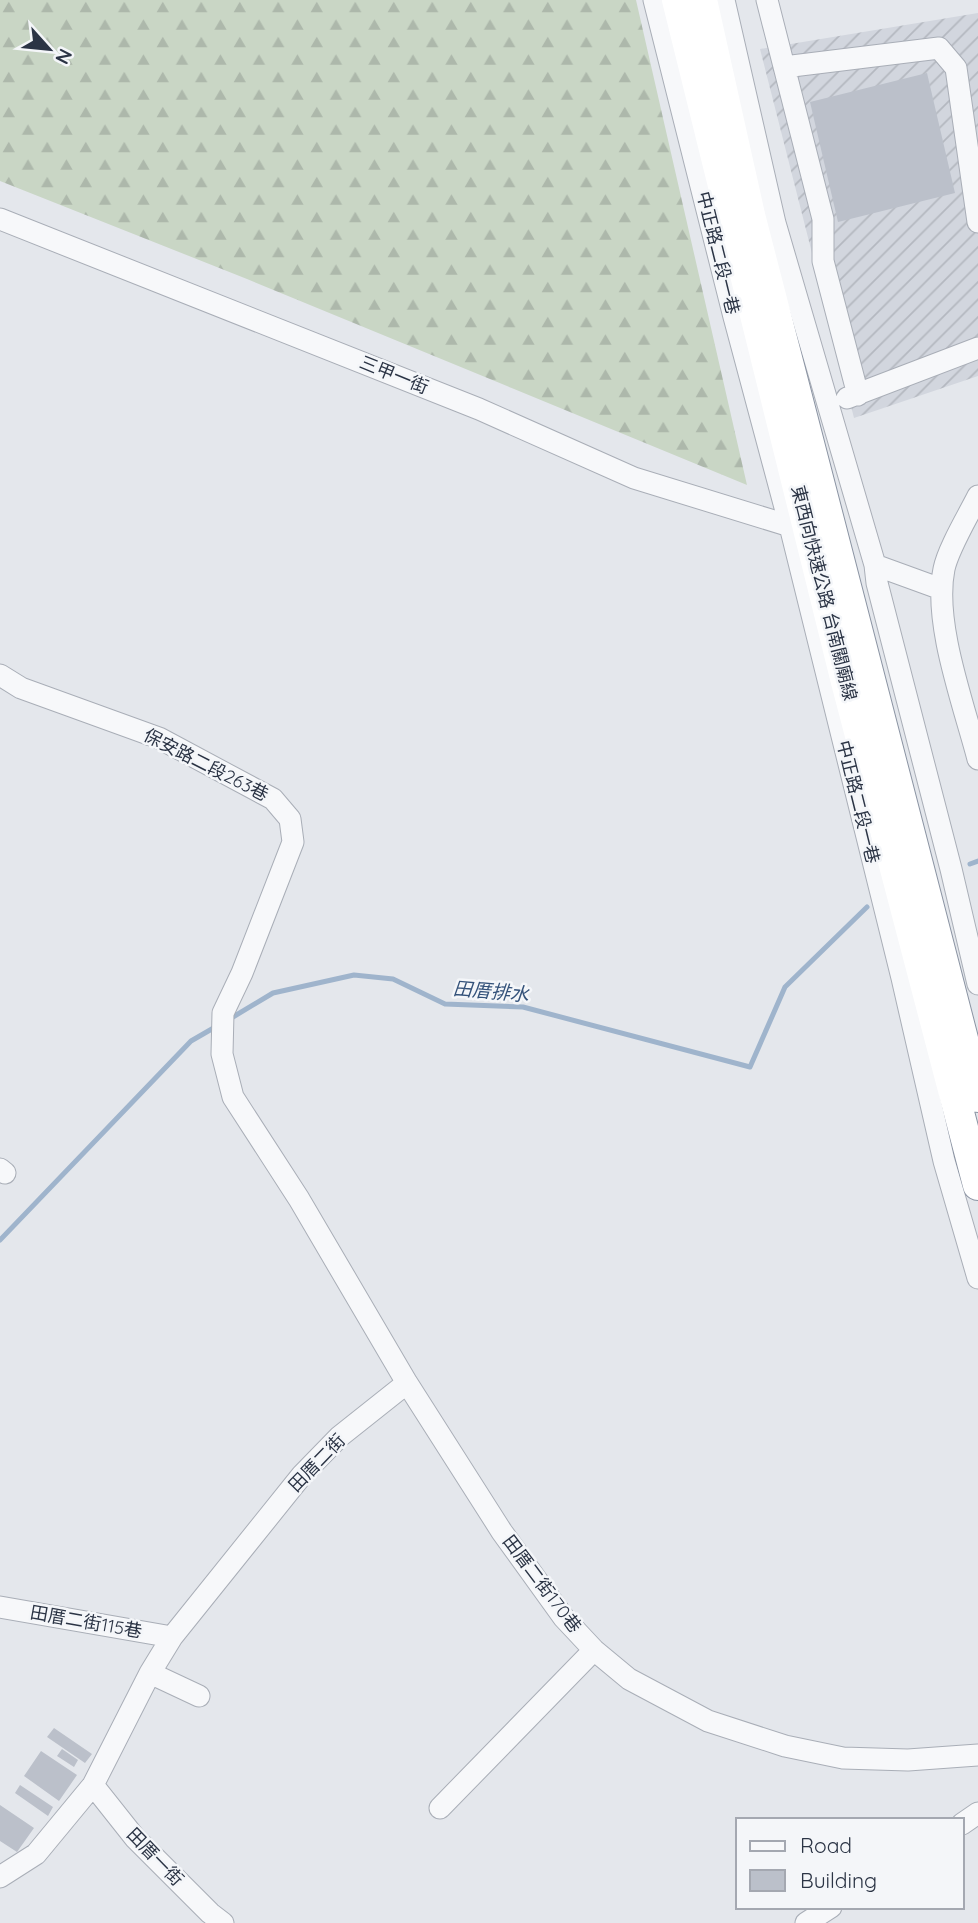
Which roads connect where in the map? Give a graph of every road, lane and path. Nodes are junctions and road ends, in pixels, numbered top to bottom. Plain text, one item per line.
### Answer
1 (654, 0) edge
2 (677, 0) edge
3 (702, 0) edge
4 (724, 0) edge
5 (766, 0) edge
6 (784, 67) junction
7 (0, 219) edge
8 (978, 222) edge
9 (978, 348) edge
10 (858, 395) junction
11 (828, 403) junction
12 (978, 496) edge
13 (790, 526) junction
14 (875, 565) junction
15 (941, 589) junction
16 (0, 675) edge
17 (978, 759) edge
18 (978, 984) edge
19 (978, 1097) edge
20 (978, 1185) edge
21 (978, 1278) edge
22 (407, 1383) junction
23 (0, 1607) edge
24 (172, 1637) junction
25 (594, 1650) junction
26 (150, 1673) junction
27 (199, 1696) dead end
28 (978, 1755) edge
29 (93, 1785) junction
30 (440, 1808) dead end
31 (0, 1877) edge
32 (828, 1909) edge
33 (223, 1923) edge
34 (806, 1923) edge

1 - 13 street, 中正路二段一巷
2 - 20 highway, 東西向快速公路 台南關廟線
3 - 19 highway, 東西向快速公路 台南關廟線
4 - 11 street
5 - 6 street
6 - 8 street
6 - 10 street
7 - 13 street, 三甲一街
9 - 10 street
10 - 11 street
11 - 14 street
12 - 15 street
13 - 21 street, 中正路二段一巷
14 - 15 street
14 - 18 street
15 - 17 street
16 - 22 street, 保安路二段263巷
22 - 24 street, 田厝二街
22 - 25 street, 田厝二街170巷
23 - 24 street, 田厝二街115巷
24 - 26 street, 田厝二街
25 - 28 street, 田厝二街170巷
25 - 30 street
26 - 27 street
26 - 29 street, 田厝二街
29 - 31 street, 田厝二街
29 - 33 street, 田厝一街
32 - 34 street

